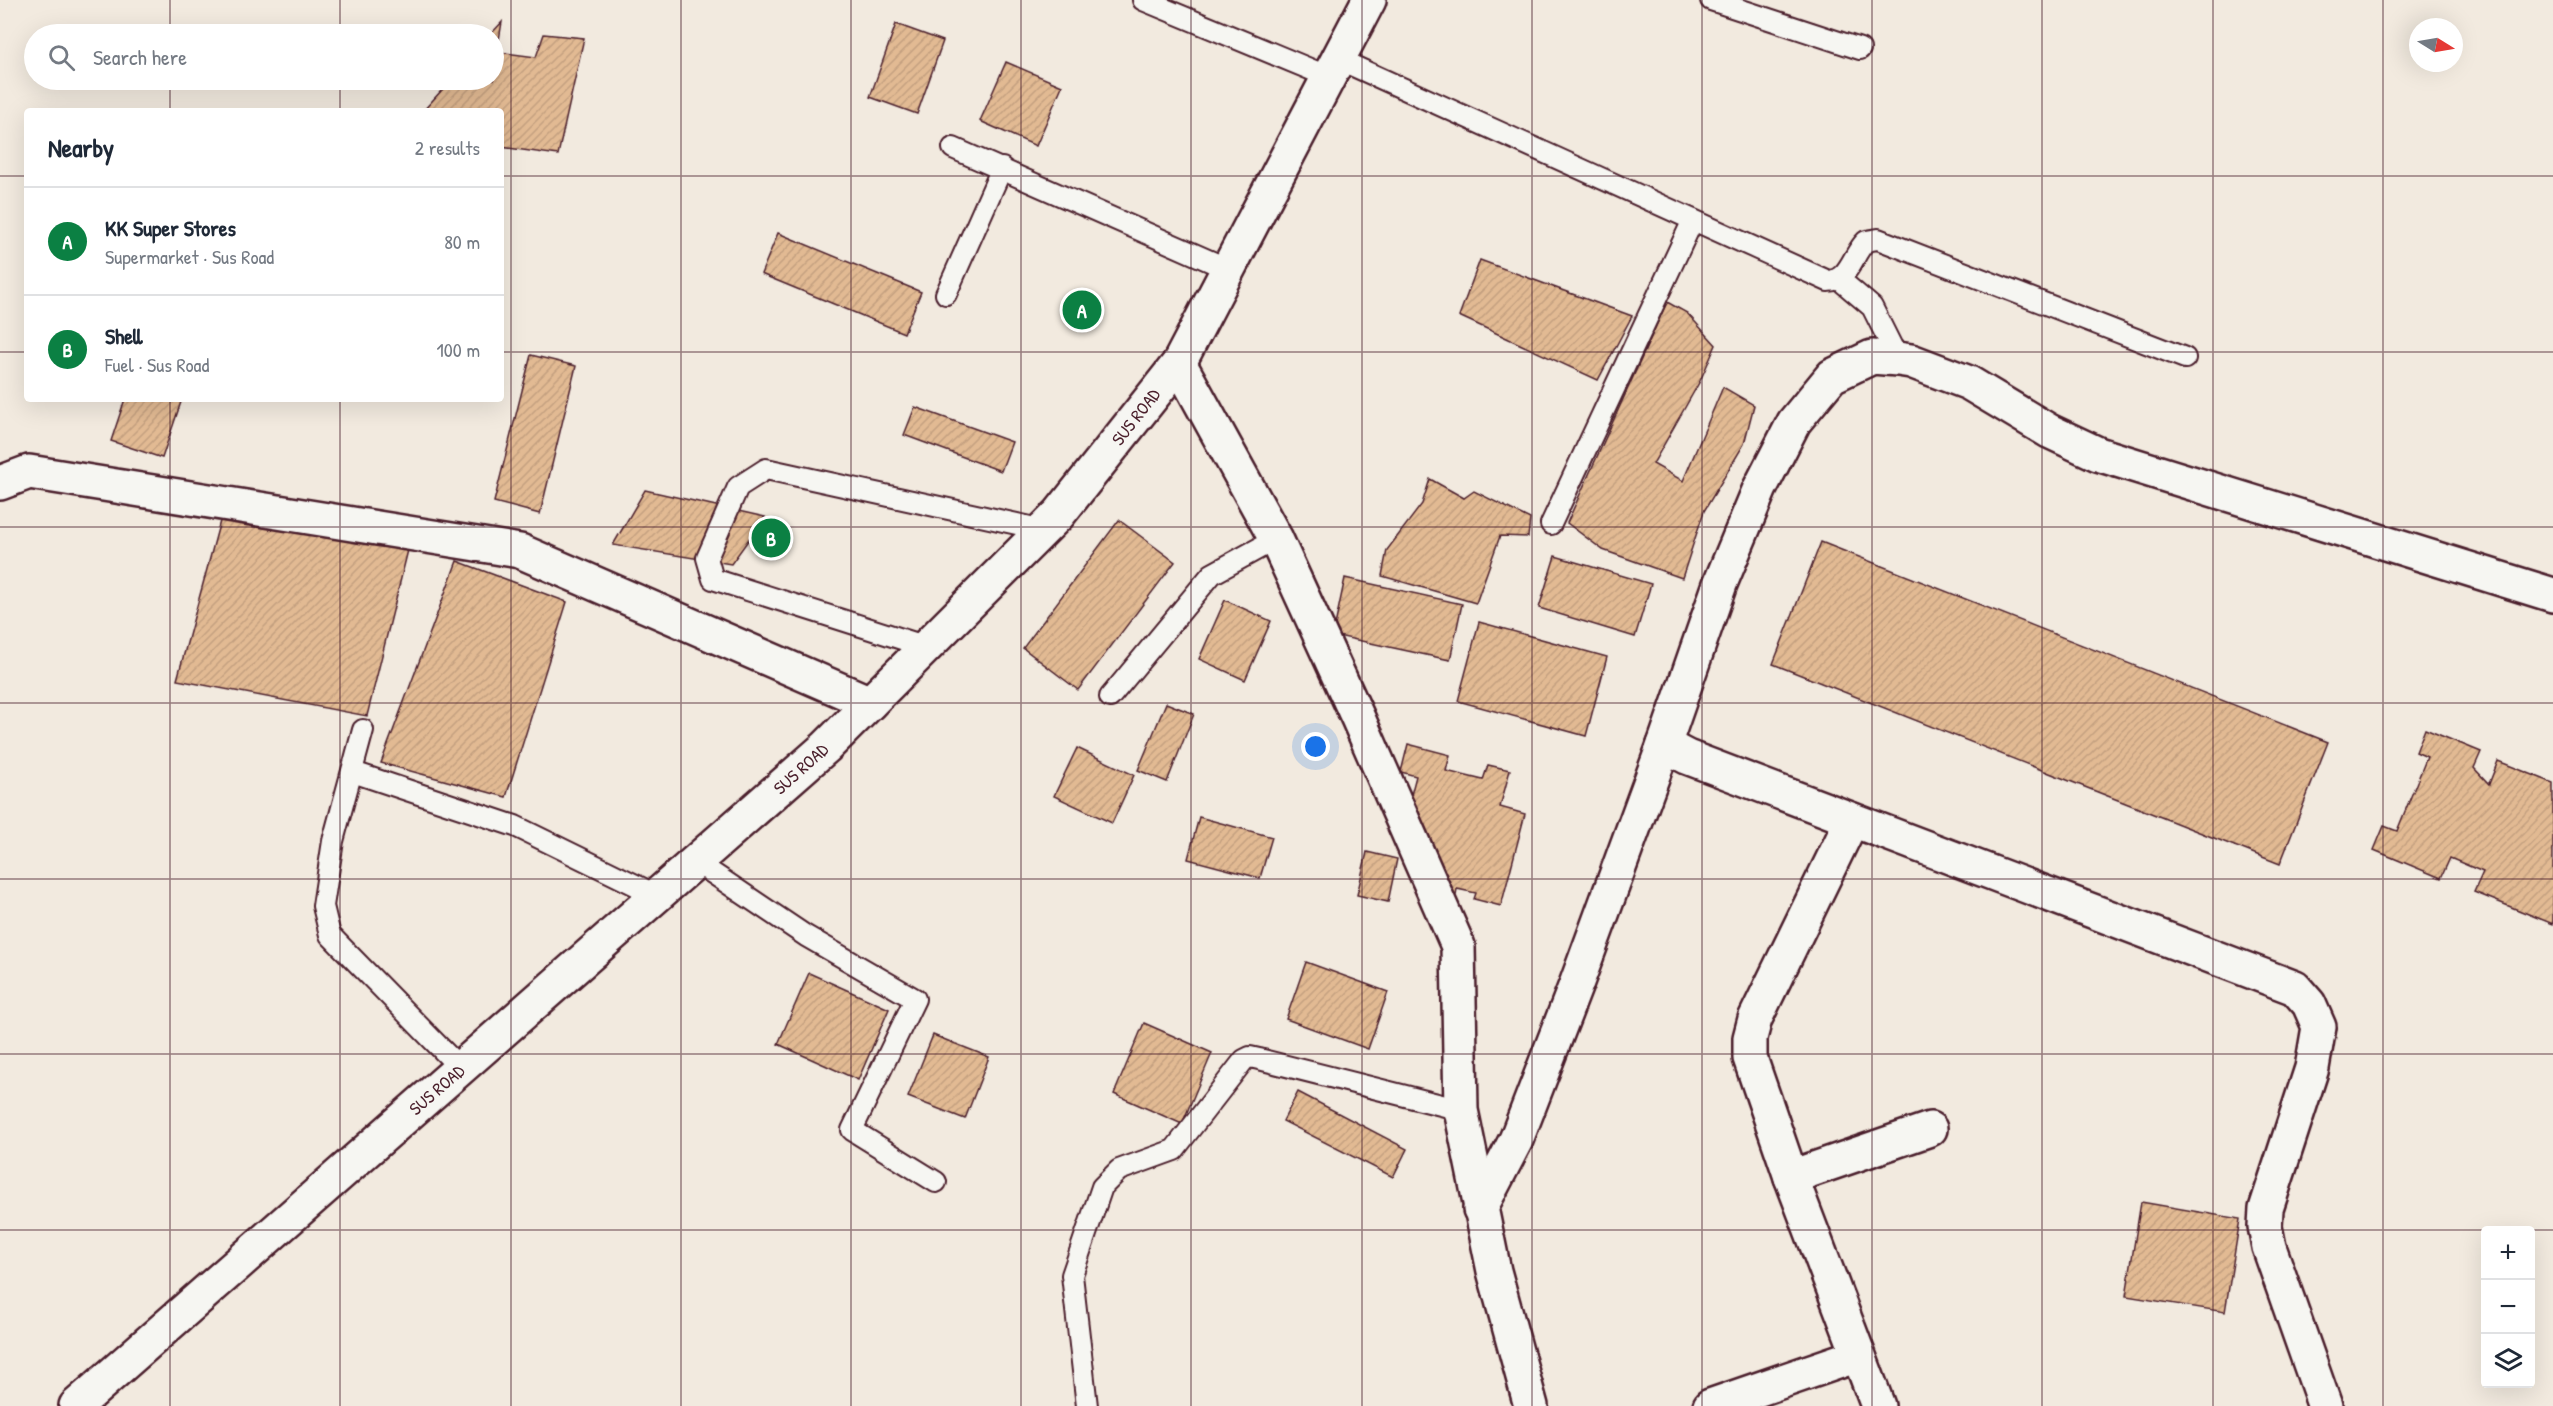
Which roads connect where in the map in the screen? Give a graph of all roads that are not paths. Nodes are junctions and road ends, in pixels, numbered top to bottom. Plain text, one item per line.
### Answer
1 (1143, 0) edge
2 (1369, 0) edge
3 (1711, 0) edge
4 (1860, 49) dead end
5 (1333, 68) junction
6 (953, 148) dead end
7 (1002, 168) junction
8 (1693, 220) junction
9 (1228, 270) junction
10 (1839, 279) junction
11 (946, 294) dead end
12 (2185, 358) dead end
13 (1898, 359) junction
14 (1179, 363) junction
15 (0, 483) edge
16 (1551, 524) dead end
17 (1044, 530) junction
18 (1276, 539) junction
19 (2553, 595) edge
20 (927, 647) junction
21 (1110, 697) dead end
22 (870, 703) junction
23 (363, 730) dead end
24 (1664, 745) junction
25 (352, 772) junction
26 (1852, 820) junction
27 (696, 861) junction
28 (658, 896) junction
29 (460, 1069) junction
30 (1461, 1110) junction
31 (1930, 1129) dead end
32 (1791, 1177) junction
33 (936, 1182) dead end
34 (1480, 1209) junction
35 (1858, 1355) junction
36 (76, 1406) edge
37 (1087, 1406) edge
38 (1531, 1406) edge
39 (1710, 1406) edge
40 (1878, 1406) edge
41 (2325, 1406) edge

1 - 5 lane
2 - 5 street, SUS ROAD
3 - 4 lane
5 - 8 lane
5 - 9 street, SUS ROAD
6 - 7 lane
7 - 9 lane
7 - 11 lane
8 - 10 lane
8 - 16 lane
9 - 14 street, SUS ROAD
10 - 12 lane
10 - 13 lane
13 - 19 street
13 - 24 street
14 - 17 street, SUS ROAD
14 - 18 street
15 - 22 street
17 - 20 street, SUS ROAD
17 - 20 lane
18 - 21 lane
18 - 30 street
20 - 22 street, SUS ROAD
22 - 27 street, SUS ROAD
23 - 25 lane
24 - 26 street
24 - 34 street
25 - 28 lane
25 - 29 lane
26 - 32 street
26 - 41 street
27 - 28 street, SUS ROAD
27 - 33 lane
28 - 29 street, SUS ROAD
29 - 36 street, SUS ROAD
30 - 34 street
30 - 37 lane
31 - 32 street
32 - 35 street
34 - 38 street
35 - 39 street
35 - 40 street

